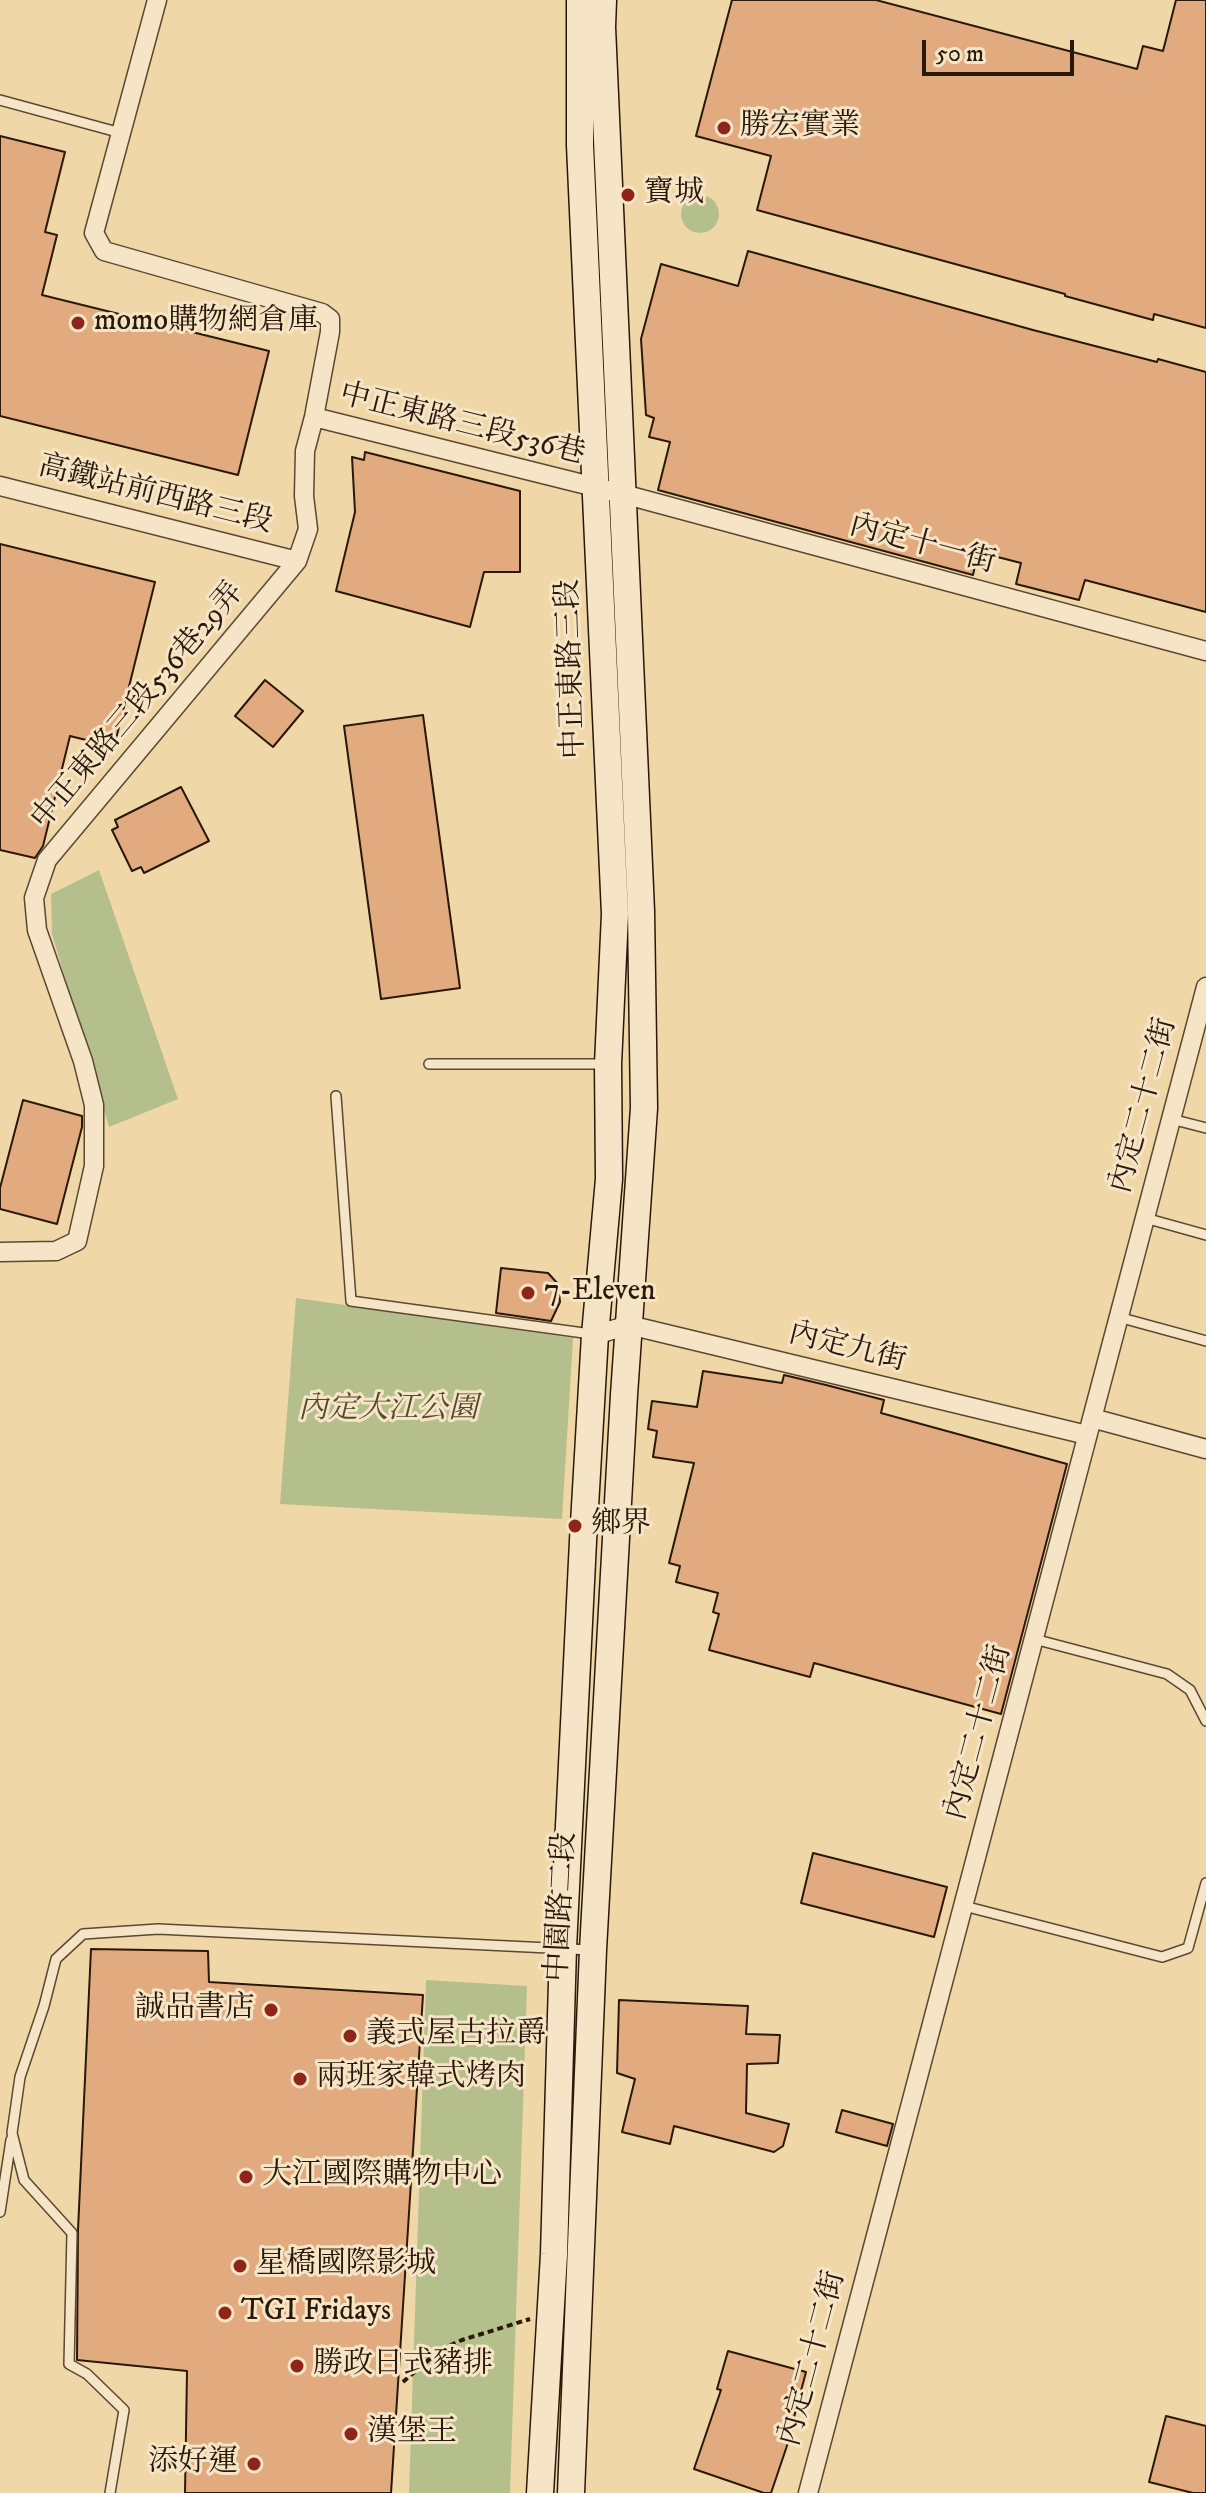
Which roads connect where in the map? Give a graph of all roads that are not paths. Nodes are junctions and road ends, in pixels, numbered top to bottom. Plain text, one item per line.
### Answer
1 (157, 0) edge
2 (580, 0) edge
3 (603, 0) edge
4 (0, 100) edge
5 (121, 133) junction
6 (314, 417) junction
7 (0, 486) edge
8 (596, 489) junction
9 (623, 494) junction
10 (297, 561) junction
11 (1206, 651) edge
12 (1206, 987) edge
13 (1201, 1021) edge
14 (429, 1064) dead end
15 (608, 1064) junction
16 (336, 1096) dead end
17 (1171, 1119) junction
18 (1206, 1128) edge
19 (1145, 1218) junction
20 (1206, 1235) edge
21 (0, 1252) edge
22 (1118, 1317) junction
23 (629, 1325) junction
24 (595, 1335) junction
25 (1206, 1341) edge
26 (1089, 1427) junction
27 (1206, 1449) edge
28 (1034, 1639) junction
29 (1206, 1721) edge
30 (1206, 1883) edge
31 (964, 1906) junction
32 (563, 1948) junction
33 (593, 1950) junction
34 (12, 2133) junction
35 (0, 2212) edge
36 (110, 2493) edge
37 (540, 2493) edge
38 (571, 2493) edge
39 (808, 2493) edge

1 - 5 street
2 - 8 main road, 中正東路三段
3 - 9 main road
4 - 5 lane
5 - 6 street, 中正東路三段536巷29弄
6 - 8 street, 中正東路三段536巷
6 - 10 street, 中正東路三段536巷29弄
7 - 10 street, 高鐵站前西路三段
8 - 9 street, 中正東路三段536巷
8 - 15 main road, 中正東路三段
9 - 11 street, 內定十一街
9 - 23 main road, 中園路二段
10 - 21 street, 中正東路三段536巷29弄
12 - 13 street, 內定二十二街
13 - 17 street, 內定二十二街
14 - 15 lane
15 - 24 main road, 中正東路三段
16 - 24 lane
17 - 18 lane
17 - 19 street, 內定二十二街
19 - 20 lane
19 - 22 street, 內定二十二街
22 - 25 lane
22 - 26 street, 內定二十二街
23 - 24 street, 內定九街
23 - 26 street, 內定九街
23 - 33 main road, 中園路二段
24 - 32 main road, 中園路二段
26 - 27 street, 內定九街
26 - 28 street, 內定二十二街
28 - 29 lane
28 - 31 street, 內定二十二街
30 - 31 lane
31 - 39 street, 內定二十二街
32 - 33 lane
32 - 34 lane
32 - 37 main road, 中園路二段
33 - 38 main road, 中園路二段
34 - 35 lane
34 - 36 lane

